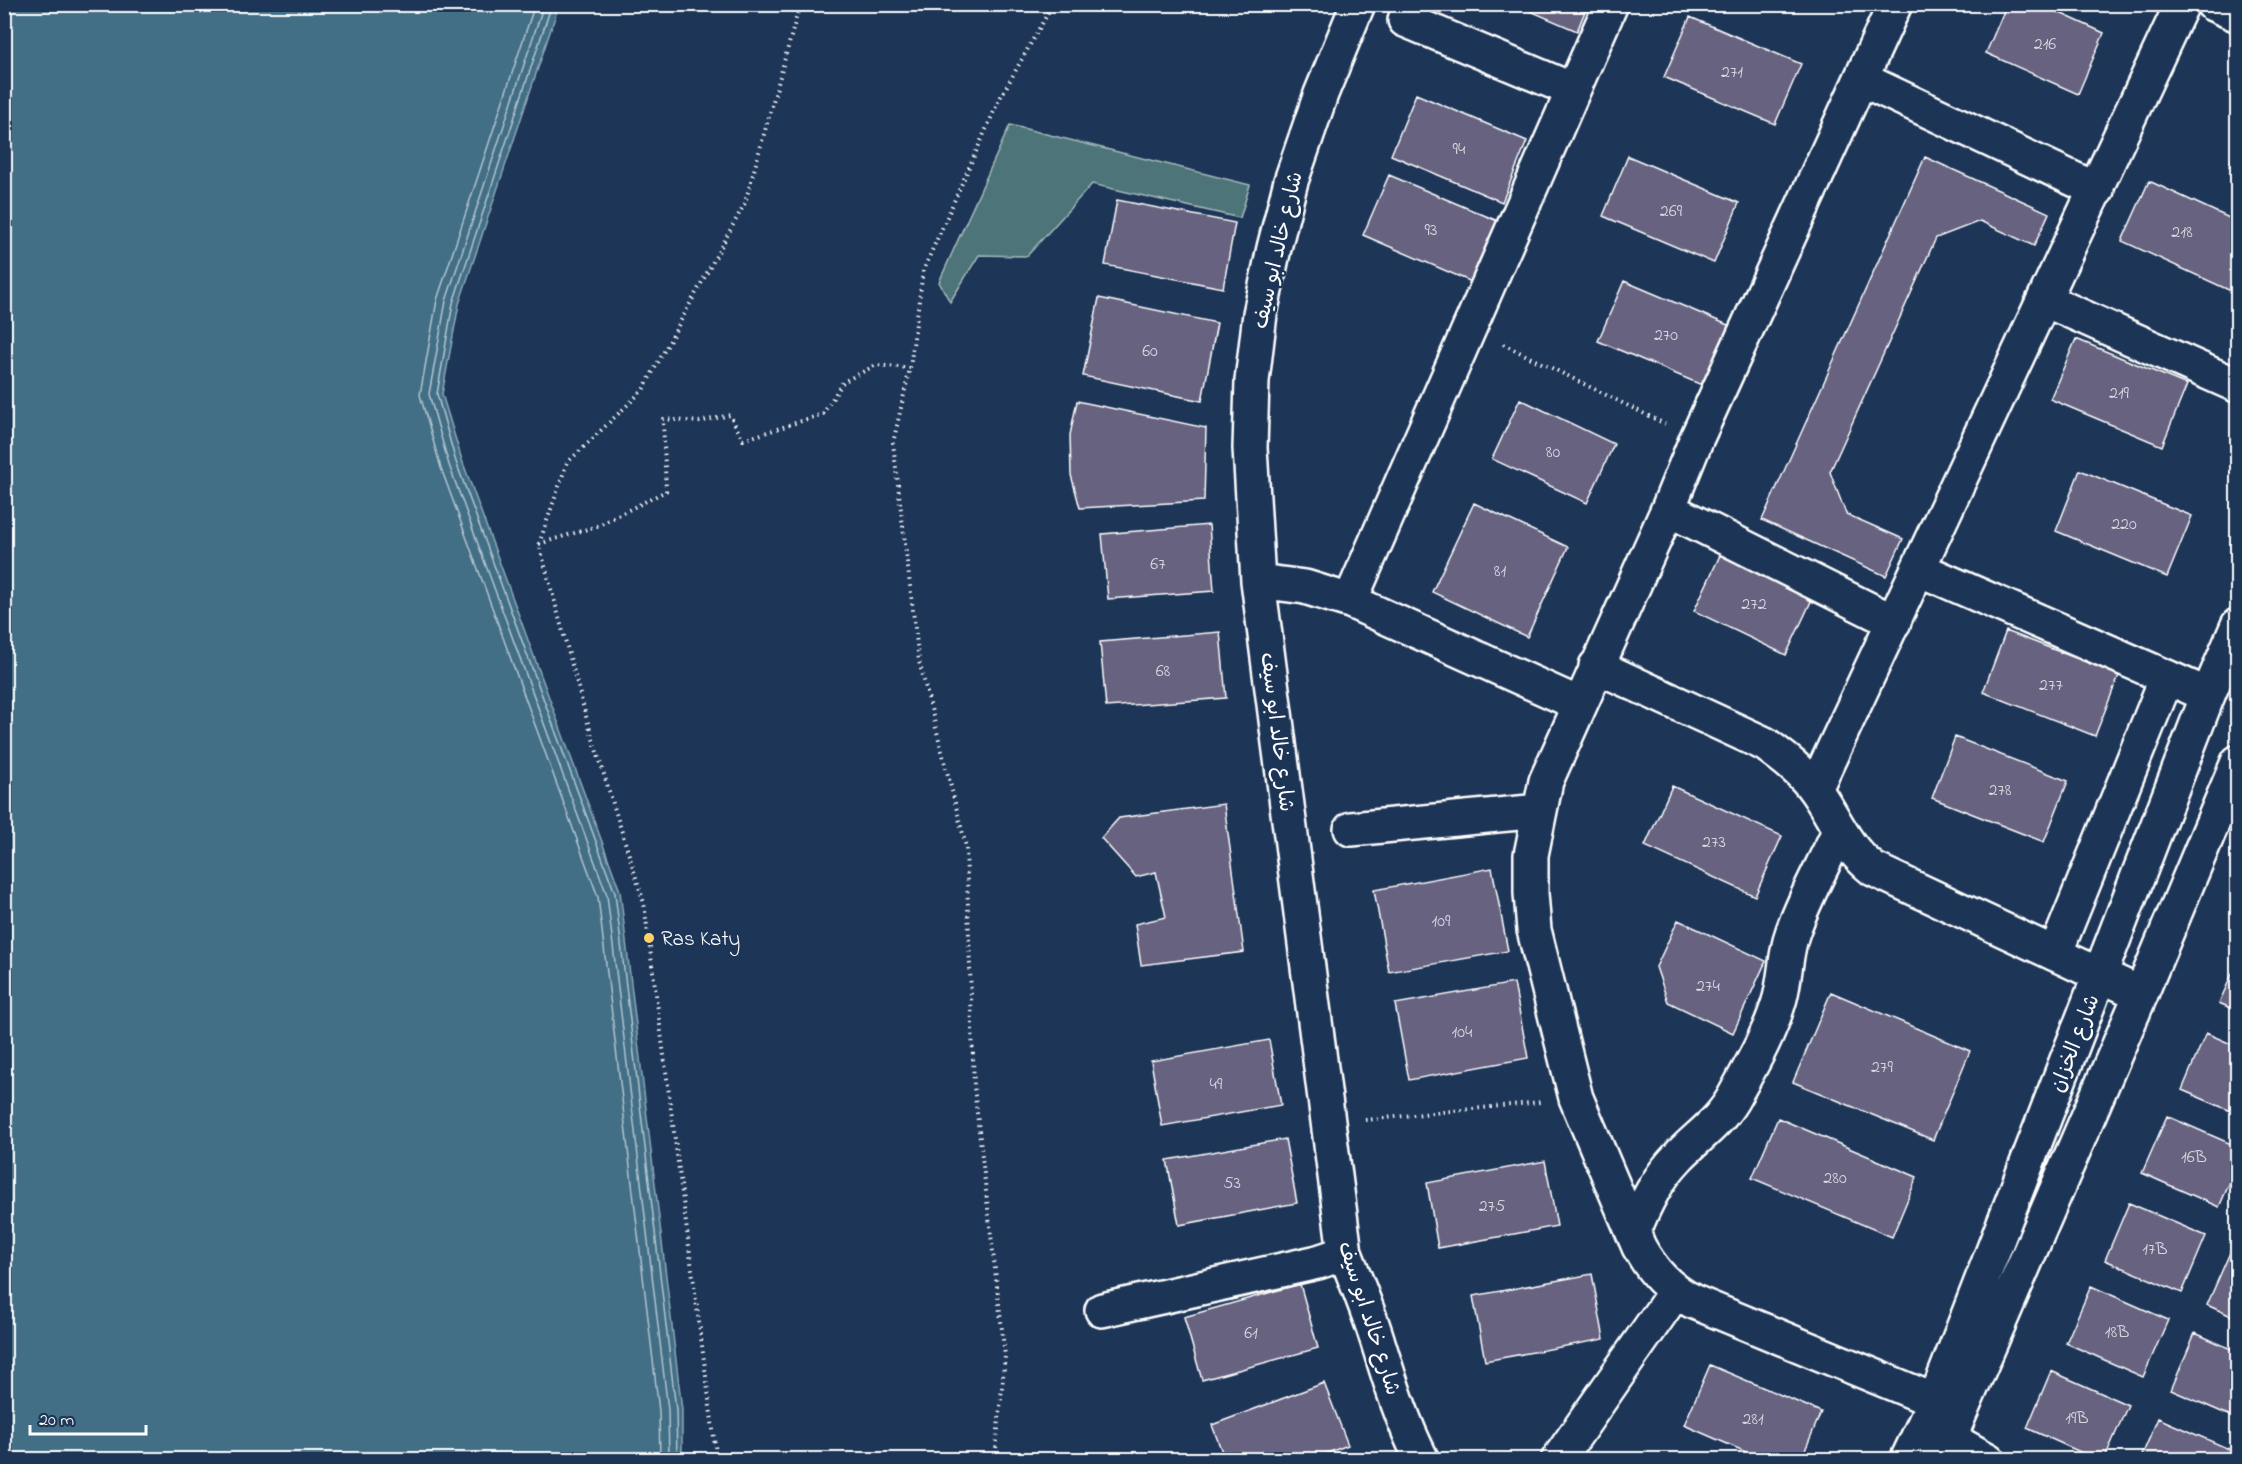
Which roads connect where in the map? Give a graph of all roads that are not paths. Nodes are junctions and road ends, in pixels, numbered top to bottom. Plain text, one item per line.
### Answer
1 (1358, 4) edge
2 (1611, 4) edge
3 (1894, 4) edge
4 (2182, 4) edge
5 (2213, 4) edge
6 (2238, 15) edge
7 (1405, 20) dead end
8 (1861, 79) junction
9 (1573, 90) junction
10 (2097, 190) junction
11 (2045, 300) junction
12 (2238, 386) edge
13 (1668, 509) junction
14 (1919, 569) junction
15 (1258, 581) junction
16 (1350, 601) junction
17 (1894, 622) junction
18 (2238, 626) edge
19 (1596, 666) junction
20 (2167, 677) junction
21 (2208, 695) junction
22 (1579, 704) junction
23 (2238, 762) edge
24 (1815, 789) junction
25 (1540, 811) junction
26 (1351, 829) dead end
27 (1839, 831) junction
28 (2055, 954) junction
29 (2101, 975) junction
30 (2141, 994) junction
31 (1634, 1231) junction
32 (1346, 1253) junction
33 (1675, 1292) junction
34 (1102, 1310) dead end
35 (1935, 1401) junction
36 (1945, 1449) edge
37 (1422, 1460) edge
38 (1558, 1460) edge
39 (1907, 1460) edge
40 (1988, 1460) edge

1 - 15 street, شارع خالد ابو سيف
2 - 9 street
3 - 8 street
4 - 10 street
5 - 6 street
7 - 9 street
8 - 10 street
8 - 13 street
9 - 16 street
10 - 11 street
11 - 12 street
11 - 14 street
13 - 17 street
13 - 19 street
14 - 17 street
14 - 20 street
15 - 16 street
15 - 32 street, شارع خالد ابو سيف
16 - 22 street
17 - 24 street
18 - 21 street, شارع الخزان
19 - 22 street
19 - 24 street
20 - 21 street
20 - 28 street
21 - 29 street, شارع الخزان
22 - 25 street
23 - 30 street, شارع الخزان
24 - 27 street
25 - 26 street
25 - 31 street
27 - 28 street
27 - 31 street
28 - 29 street
29 - 30 street
29 - 35 street, شارع الخزان
30 - 36 street, شارع الخزان
31 - 33 street
32 - 34 street
32 - 37 street, شارع خالد ابو سيف
33 - 35 street
33 - 38 street
35 - 39 street, شارع الخزان
36 - 40 street

